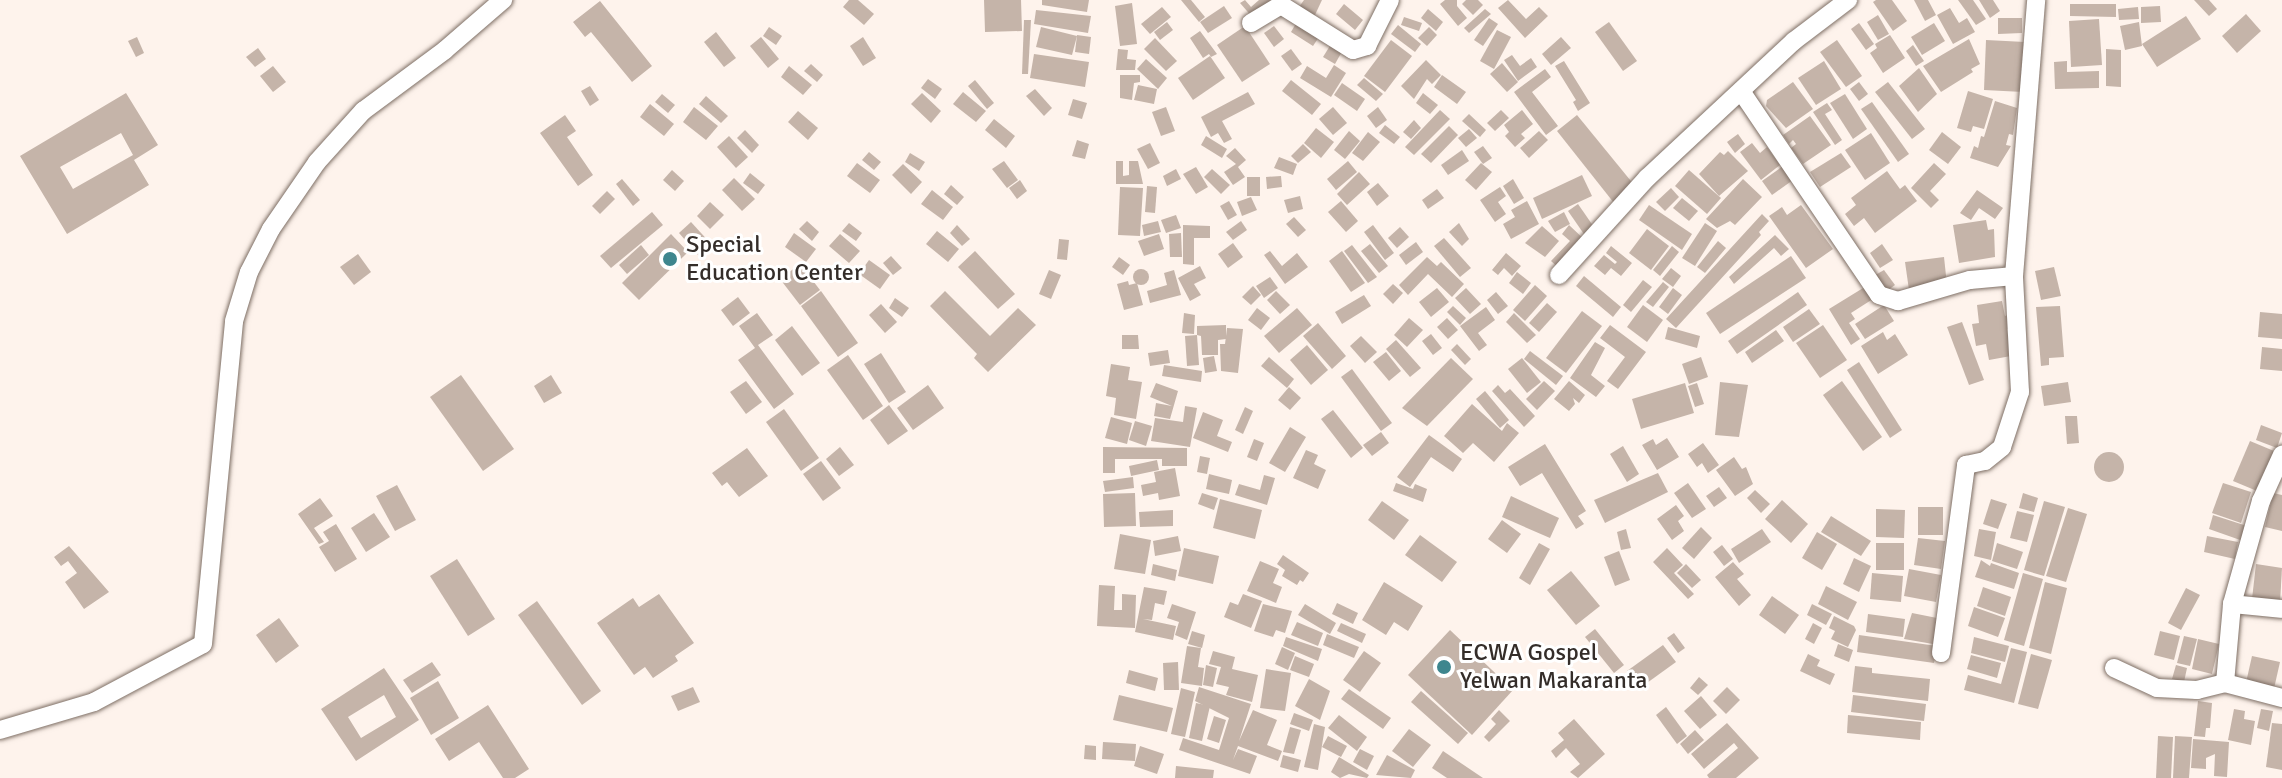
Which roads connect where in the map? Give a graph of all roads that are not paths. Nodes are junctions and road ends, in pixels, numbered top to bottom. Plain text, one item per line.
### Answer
1 (503, 0) edge
2 (1390, 0) edge
3 (1848, 0) edge
4 (2036, 0) edge
5 (1251, 23) dead end
6 (1741, 91) junction
7 (1559, 275) dead end
8 (2014, 276) junction
9 (2282, 455) edge
10 (2232, 604) junction
11 (2282, 609) edge
12 (1941, 653) dead end
13 (2114, 668) dead end
14 (2225, 683) junction
15 (2282, 698) edge
16 (0, 730) edge

1 - 16 street
2 - 5 street
3 - 6 street
4 - 8 street
6 - 7 street
6 - 8 street
8 - 12 street
9 - 10 street
10 - 11 street
10 - 14 street
13 - 14 street
14 - 15 street

